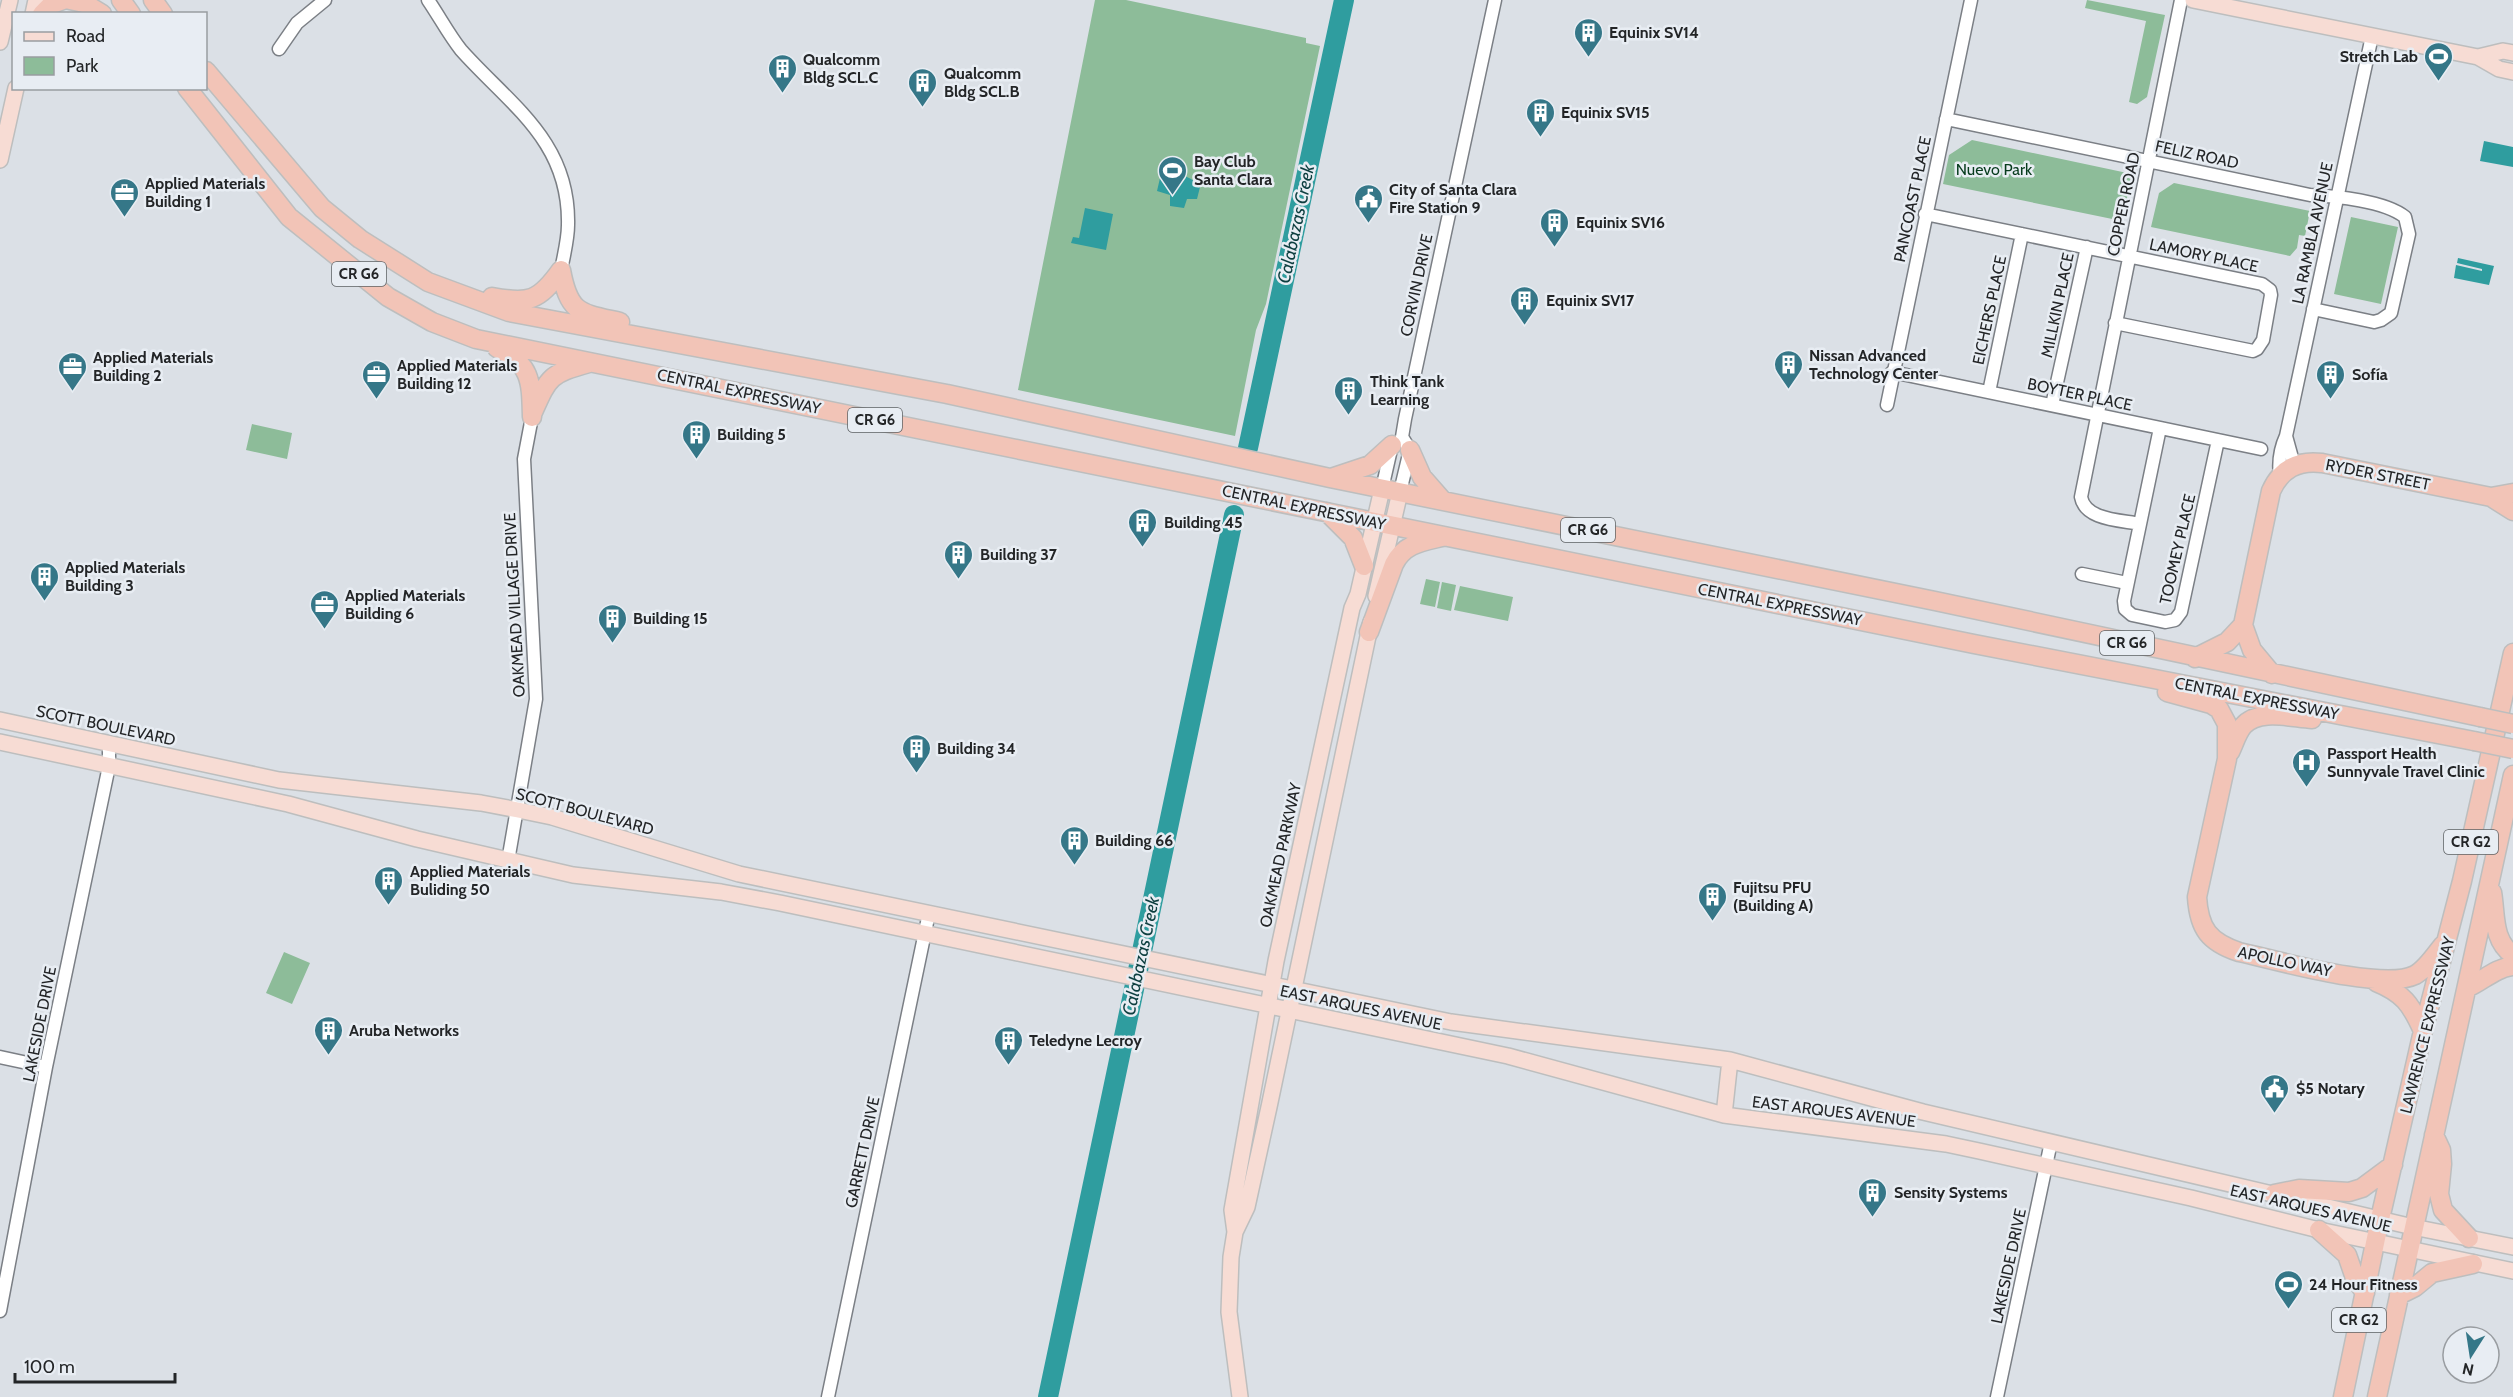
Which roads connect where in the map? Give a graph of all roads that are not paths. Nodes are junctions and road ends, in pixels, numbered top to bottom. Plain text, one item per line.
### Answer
1 (10, 0) edge
2 (63, 0) edge
3 (70, 0) edge
4 (325, 0) edge
5 (428, 0) edge
6 (1495, 0) edge
7 (1971, 0) edge
8 (2181, 0) edge
9 (2193, 0) edge
10 (44, 12) edge
11 (99, 12) edge
12 (2372, 36) junction
13 (0, 42) edge
14 (279, 49) dead end
15 (2513, 53) edge
16 (2478, 57) junction
17 (207, 72) edge
18 (2513, 72) edge
19 (16, 90) edge
20 (188, 91) edge
21 (1946, 119) junction
22 (0, 160) edge
23 (2148, 161) junction
24 (2337, 197) junction
25 (1925, 213) junction
26 (2022, 234) junction
27 (360, 239) junction
28 (2086, 247) junction
29 (2129, 256) junction
30 (561, 270) junction
31 (2313, 309) junction
32 (2115, 323) junction
33 (476, 339) junction
34 (742, 357) junction
35 (594, 361) junction
36 (1892, 372) junction
37 (1989, 392) junction
38 (1887, 405) dead end
39 (2052, 405) junction
40 (2096, 415) junction
41 (532, 417) junction
42 (2160, 428) junction
43 (2286, 436) junction
44 (2218, 440) junction
45 (1401, 444) junction
46 (2261, 449) dead end
47 (2287, 471) junction
48 (1330, 478) junction
49 (1391, 490) junction
50 (2513, 493) edge
51 (2491, 497) junction
52 (1443, 501) junction
53 (2513, 511) edge
54 (1327, 512) junction
55 (1383, 523) junction
56 (2140, 524) junction
57 (1447, 536) junction
58 (1364, 566) junction
59 (2082, 574) dead end
60 (2127, 583) junction
61 (2243, 625) junction
62 (1369, 632) junction
63 (1974, 644) junction
64 (2513, 653) edge
65 (2195, 658) junction
66 (2272, 674) junction
67 (0, 720) edge
68 (2380, 722) junction
69 (2513, 724) edge
70 (0, 742) edge
71 (109, 744) junction
72 (2513, 749) edge
73 (2227, 759) junction
74 (109, 766) junction
75 (2513, 775) edge
76 (518, 810) junction
77 (508, 861) junction
78 (2490, 882) junction
79 (929, 914) junction
80 (924, 934) junction
81 (2447, 940) junction
82 (2513, 955) edge
83 (1155, 961) joint
84 (2513, 966) edge
85 (2368, 979) junction
86 (1272, 984) junction
87 (1293, 988) junction
88 (2467, 988) junction
89 (1269, 1006) junction
90 (1288, 1010) junction
91 (2423, 1031) junction
92 (0, 1057) edge
93 (1730, 1060) junction
94 (46, 1067) junction
95 (1724, 1115) junction
96 (2434, 1134) junction
97 (2051, 1142) junction
98 (2046, 1164) junction
99 (2393, 1165) junction
100 (2274, 1194) junction
101 (2380, 1219) junction
102 (2413, 1227) junction
103 (2319, 1230) junction
104 (1235, 1232) junction
105 (2469, 1238) junction
106 (2375, 1242) junction
107 (2513, 1247) edge
108 (2408, 1250) junction
109 (2473, 1264) junction
110 (2513, 1271) edge
111 (2365, 1293) junction
112 (2399, 1295) junction
113 (0, 1311) edge
114 (828, 1397) edge
115 (1240, 1397) edge
116 (1997, 1397) edge
117 (2343, 1397) edge
118 (2377, 1397) edge

1 - 13 main road
2 - 10 highway
3 - 11 highway
4 - 14 street
5 - 30 street
6 - 45 street, CORVIN DRIVE
7 - 21 street, PANCOAST PLACE
8 - 23 street, COPPER ROAD
9 - 12 main road
12 - 16 main road
12 - 24 street, LA RAMBLA AVENUE
15 - 16 main road
16 - 18 main road
17 - 27 highway, CENTRAL EXPRESSWAY / CR G6
19 - 22 main road
20 - 33 highway, CENTRAL EXPRESSWAY / CR G6
21 - 23 street, FELIZ ROAD
21 - 25 street, PANCOAST PLACE
23 - 24 street, FELIZ ROAD
23 - 29 street, COPPER ROAD
24 - 31 street, LA RAMBLA AVENUE
24 - 31 street, FELIZ ROAD
25 - 26 street, LAMORY PLACE
25 - 36 street, PANCOAST PLACE
26 - 28 street, LAMORY PLACE
26 - 37 street, EICHERS PLACE
27 - 30 highway
27 - 34 highway, CENTRAL EXPRESSWAY / CR G6
28 - 29 street, LAMORY PLACE
28 - 39 street, MILLKIN PLACE
29 - 32 street, COPPER ROAD
29 - 32 street, LAMORY PLACE
30 - 34 highway
31 - 43 street, LA RAMBLA AVENUE
32 - 40 street, COPPER ROAD
33 - 35 highway, CENTRAL EXPRESSWAY / CR G6
33 - 41 highway
34 - 48 highway, CENTRAL EXPRESSWAY / CR G6
35 - 41 highway
35 - 54 highway, CENTRAL EXPRESSWAY / CR G6
36 - 37 street, BOYTER PLACE
36 - 38 street, PANCOAST PLACE
37 - 39 street, BOYTER PLACE
39 - 40 street, BOYTER PLACE
40 - 42 street, BOYTER PLACE
40 - 56 street, COPPER ROAD
41 - 76 street, OAKMEAD VILLAGE DRIVE
42 - 44 street, BOYTER PLACE
42 - 56 street, TOOMEY PLACE
43 - 47 street, LA RAMBLA AVENUE
43 - 47 street, LA RAMBLA AVENUE
44 - 46 street, BOYTER PLACE
44 - 60 street, TOOMEY PLACE
45 - 48 highway
45 - 49 street, CORVIN DRIVE
45 - 49 street, CORVIN DRIVE
45 - 52 highway
47 - 51 highway, RYDER STREET
47 - 61 highway
48 - 49 highway, CENTRAL EXPRESSWAY / CR G6
49 - 52 highway, CENTRAL EXPRESSWAY / CR G6
49 - 55 main road, OAKMEAD PARKWAY
50 - 51 highway
51 - 53 highway
52 - 65 highway, CENTRAL EXPRESSWAY / CR G6
54 - 55 highway, CENTRAL EXPRESSWAY / CR G6
54 - 58 highway
55 - 57 highway, CENTRAL EXPRESSWAY / CR G6
55 - 58 main road, OAKMEAD PARKWAY
55 - 62 main road, OAKMEAD PARKWAY
56 - 60 street, TOOMEY PLACE
57 - 62 highway
57 - 63 highway, CENTRAL EXPRESSWAY / CR G6
58 - 86 main road, OAKMEAD PARKWAY
59 - 60 street
61 - 65 highway
61 - 66 highway
62 - 87 main road, OAKMEAD PARKWAY
63 - 68 highway, CENTRAL EXPRESSWAY / CR G6
63 - 73 highway
64 - 81 highway, LAWRENCE EXPRESSWAY / CR G2
65 - 66 highway, CENTRAL EXPRESSWAY / CR G6
66 - 69 highway, CENTRAL EXPRESSWAY / CR G6, bridge
67 - 71 main road, SCOTT BOULEVARD
68 - 72 highway, CENTRAL EXPRESSWAY / CR G6, bridge
68 - 73 highway
70 - 74 main road
71 - 74 street, LAKESIDE DRIVE
71 - 76 main road, SCOTT BOULEVARD
73 - 85 highway, APOLLO WAY
74 - 77 main road
74 - 94 street, LAKESIDE DRIVE
75 - 78 highway, LAWRENCE EXPRESSWAY / CR G2
76 - 77 street, OAKMEAD VILLAGE DRIVE
76 - 79 main road, SCOTT BOULEVARD
77 - 80 main road
78 - 82 highway
78 - 88 highway, LAWRENCE EXPRESSWAY / CR G2
79 - 80 street, GARRETT DRIVE
79 - 83 main road, SCOTT BOULEVARD
80 - 89 main road, EAST ARQUES AVENUE
80 - 114 street, GARRETT DRIVE
81 - 85 highway
81 - 91 highway, LAWRENCE EXPRESSWAY / CR G2
83 - 86 main road, EAST ARQUES AVENUE
84 - 88 highway
85 - 91 highway
86 - 87 main road, EAST ARQUES AVENUE
86 - 89 main road, OAKMEAD PARKWAY
87 - 90 main road, OAKMEAD PARKWAY
87 - 93 main road, EAST ARQUES AVENUE
88 - 96 highway, LAWRENCE EXPRESSWAY / CR G2
89 - 90 main road, EAST ARQUES AVENUE
89 - 104 main road, OAKMEAD PARKWAY
90 - 95 main road, EAST ARQUES AVENUE
90 - 104 main road, OAKMEAD PARKWAY
91 - 99 highway, LAWRENCE EXPRESSWAY / CR G2
92 - 94 street
93 - 95 main road
93 - 97 main road, EAST ARQUES AVENUE
94 - 113 street, LAKESIDE DRIVE
95 - 98 main road, EAST ARQUES AVENUE
96 - 102 highway, LAWRENCE EXPRESSWAY / CR G2
96 - 105 highway
97 - 98 street, LAKESIDE DRIVE
97 - 100 main road, EAST ARQUES AVENUE
98 - 103 main road, EAST ARQUES AVENUE
98 - 116 street, LAKESIDE DRIVE
99 - 100 highway
99 - 101 highway, LAWRENCE EXPRESSWAY / CR G2
100 - 101 main road, EAST ARQUES AVENUE
101 - 102 main road, EAST ARQUES AVENUE
101 - 106 highway, LAWRENCE EXPRESSWAY / CR G2
102 - 105 main road, EAST ARQUES AVENUE
102 - 108 highway, LAWRENCE EXPRESSWAY / CR G2
103 - 106 main road, EAST ARQUES AVENUE
103 - 111 highway
104 - 115 main road, OAKMEAD PARKWAY
105 - 107 main road, EAST ARQUES AVENUE
106 - 108 main road, EAST ARQUES AVENUE
106 - 111 highway, LAWRENCE EXPRESSWAY / CR G2
108 - 109 main road, EAST ARQUES AVENUE
108 - 112 highway, LAWRENCE EXPRESSWAY / CR G2
109 - 110 main road, EAST ARQUES AVENUE
109 - 112 highway
111 - 117 highway, LAWRENCE EXPRESSWAY / CR G2
112 - 118 highway, LAWRENCE EXPRESSWAY / CR G2

